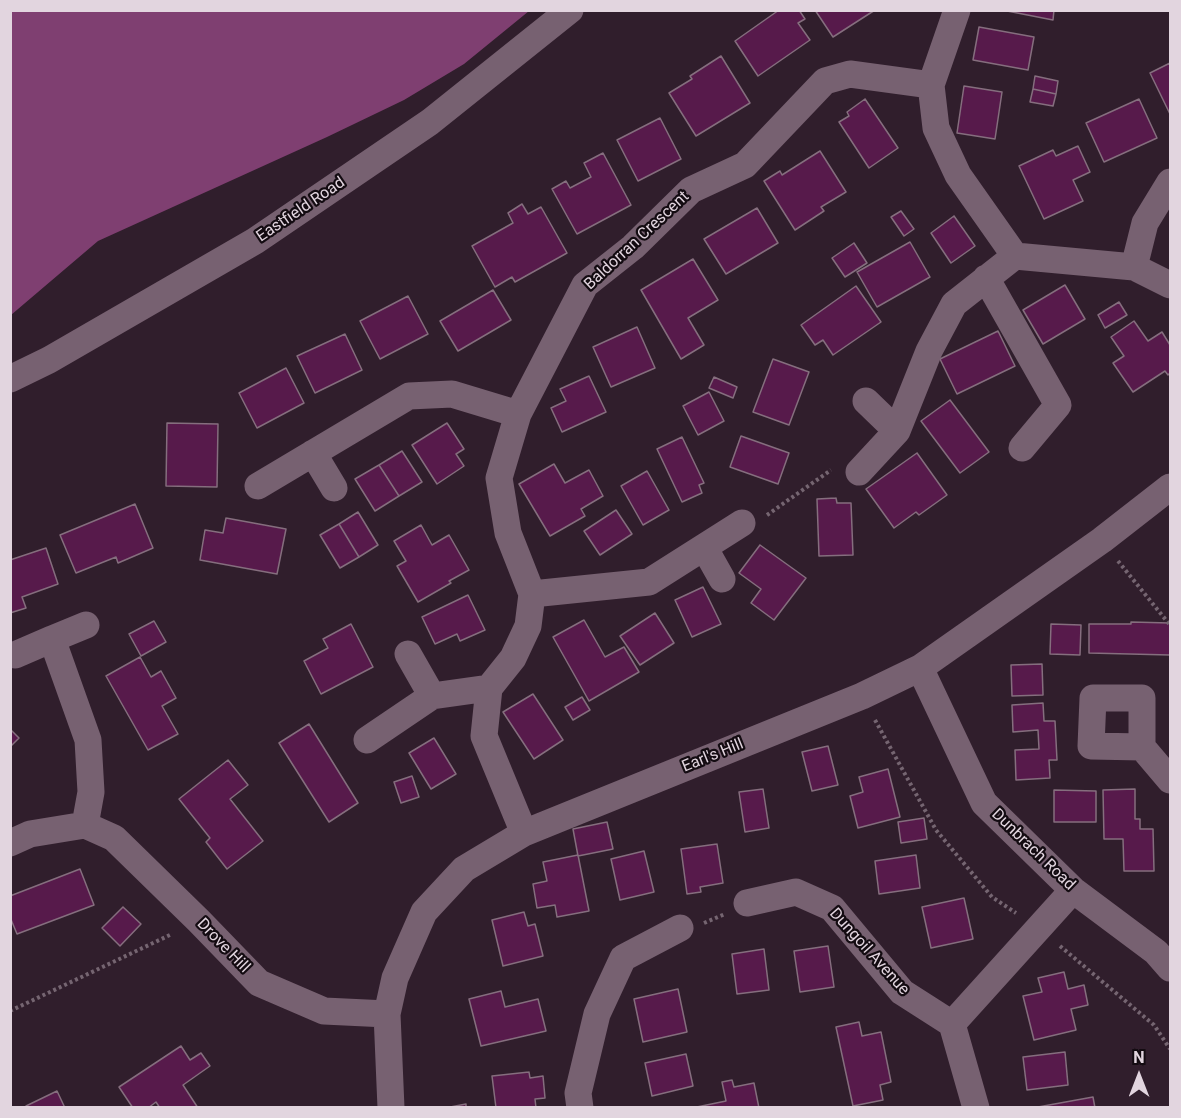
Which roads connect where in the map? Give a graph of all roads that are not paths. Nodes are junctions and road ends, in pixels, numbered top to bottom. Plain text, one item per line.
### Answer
1 (570, 10) edge
2 (957, 10) edge
3 (930, 85) junction
4 (1170, 182) edge
5 (1015, 256) junction
6 (1134, 267) junction
7 (986, 278) junction
8 (1170, 285) edge
9 (10, 379) edge
10 (866, 401) dead end
11 (518, 414) junction
12 (897, 431) junction
13 (1022, 448) dead end
14 (313, 453) junction
15 (859, 472) road end
16 (258, 486) dead end
17 (1170, 487) edge
18 (334, 488) dead end
19 (742, 523) road end
20 (704, 547) junction
21 (722, 579) dead end
22 (531, 594) junction
23 (86, 625) dead end
24 (52, 639) junction
25 (408, 654) dead end
26 (15, 655) dead end
27 (920, 668) junction
28 (489, 688) junction
29 (432, 696) junction
30 (367, 740) dead end
31 (1142, 747) dead end
32 (1170, 780) edge
33 (85, 825) junction
34 (524, 833) junction
35 (10, 843) edge
36 (1073, 890) junction
37 (747, 903) road end
38 (680, 928) road end
39 (1166, 951) edge
40 (387, 1014) junction
41 (952, 1024) junction
42 (391, 1107) edge
43 (580, 1107) edge
44 (976, 1107) edge

1 - 9 street, Eastfield Road
2 - 3 street
3 - 5 street
3 - 11 street, Baldorran Crescent
4 - 6 street
5 - 6 street
5 - 7 street
6 - 8 street
7 - 12 street
7 - 13 street
10 - 12 street
11 - 14 street
11 - 22 street, Baldorran Crescent
12 - 15 street
14 - 16 street
14 - 18 street
17 - 27 street, Earl's Hill
19 - 20 street
20 - 21 street
20 - 22 street
22 - 28 street, Baldorran Crescent
23 - 24 street
24 - 26 street
24 - 33 street
25 - 29 street
27 - 34 street, Earl's Hill
27 - 36 street, Dunbrach Road
28 - 29 street
28 - 34 street
29 - 30 street
31 - 32 street
33 - 35 street
33 - 40 street, Drove Hill
34 - 40 street, Earl's Hill
36 - 39 street, Dunbrach Road
36 - 41 street
37 - 41 street, Dungoil Avenue
38 - 43 street
40 - 42 street, Earl's Hill
41 - 44 street

